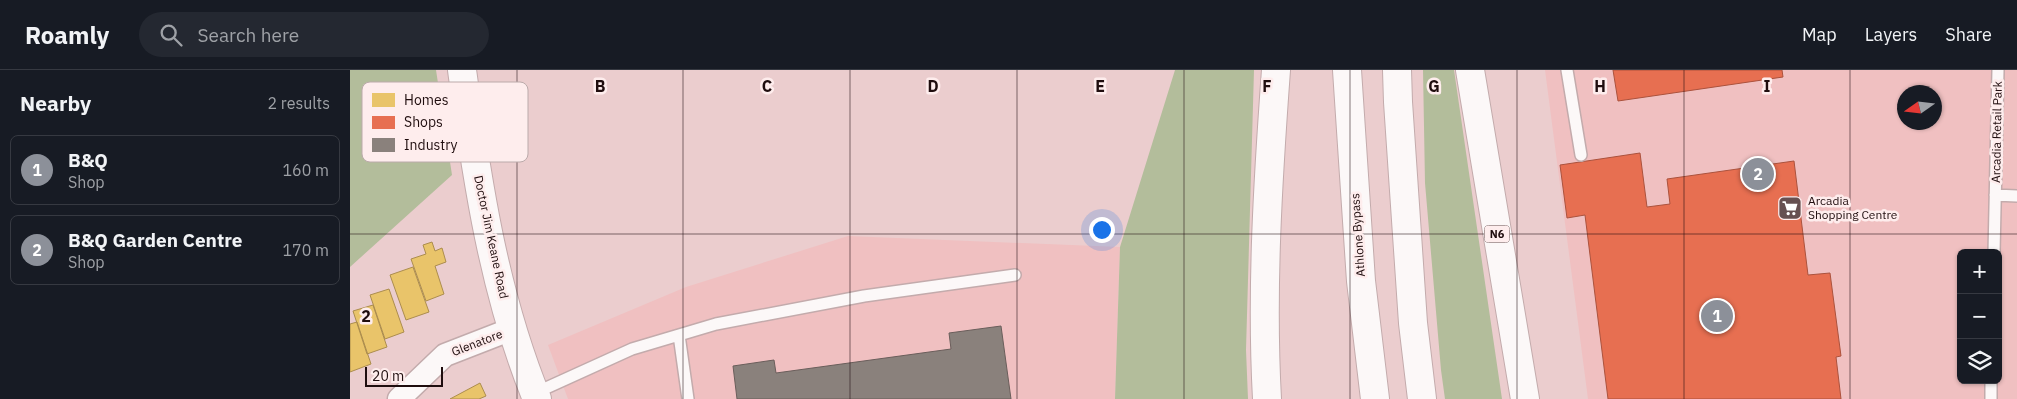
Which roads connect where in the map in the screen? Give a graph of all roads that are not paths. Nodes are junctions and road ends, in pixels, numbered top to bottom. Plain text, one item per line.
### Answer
1 (1276, 70) edge
2 (1347, 70) edge
3 (1397, 70) edge
4 (1470, 70) edge
5 (1567, 70) edge
6 (1998, 70) edge
7 (1581, 155) dead end
8 (476, 162) edge
9 (1995, 195) junction
10 (2017, 196) edge
11 (1994, 249) edge
12 (1015, 275) dead end
13 (512, 329) junction
14 (679, 335) junction
15 (1991, 384) edge
16 (536, 396) edge
17 (399, 399) edge
18 (688, 399) edge
19 (1267, 399) edge
20 (1374, 399) edge
21 (1422, 399) edge
22 (1525, 399) edge
23 (1991, 399) edge

1 - 19 main road
2 - 20 main road, Athlone Bypass
3 - 21 main road
4 - 22 main road, N6
5 - 7 lane
6 - 9 lane, Arcadia Retail Park
8 - 13 main road, Doctor Jim Keane Road
9 - 10 lane, Arcadia Retail Park
9 - 11 lane, Arcadia Retail Park
12 - 14 lane
13 - 16 main road, Doctor Jim Keane Road
13 - 17 street, Glenatore
14 - 16 lane
14 - 18 lane
15 - 23 lane

